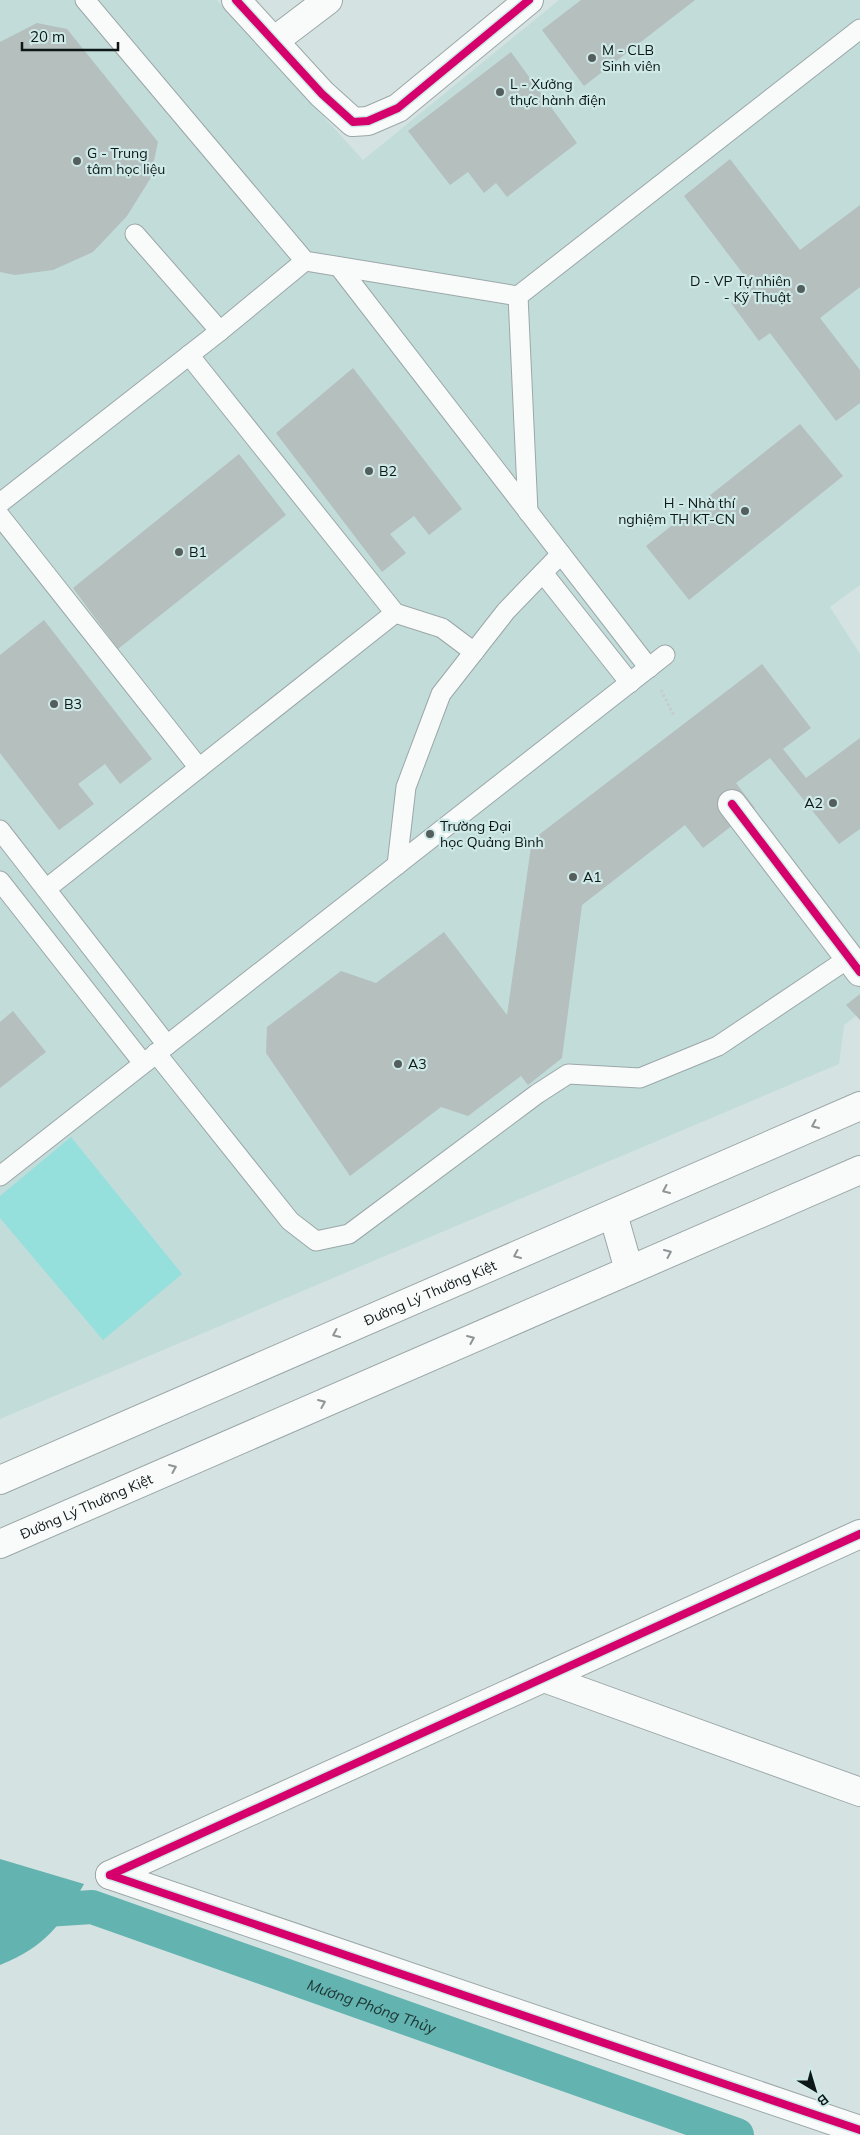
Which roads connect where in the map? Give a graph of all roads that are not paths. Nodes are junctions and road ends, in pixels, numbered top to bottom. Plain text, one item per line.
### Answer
1 (85, 0) edge
2 (236, 0) edge
3 (328, 0) edge
4 (529, 0) edge
5 (860, 29) edge
6 (274, 41) junction
7 (136, 234) dead end
8 (305, 261) junction
9 (340, 268) junction
10 (518, 296) junction
11 (220, 331) junction
12 (189, 355) junction
13 (0, 503) edge
14 (528, 512) junction
15 (0, 516) edge
16 (561, 554) junction
17 (543, 573) junction
18 (395, 613) junction
19 (474, 652) junction
20 (665, 655) dead end
21 (649, 668) junction
22 (630, 683) junction
23 (199, 768) junction
24 (732, 804) dead end
25 (0, 830) edge
26 (397, 865) junction
27 (0, 881) edge
28 (46, 889) junction
29 (855, 965) edge
30 (155, 1054) junction
31 (860, 1106) edge
32 (860, 1170) edge
33 (0, 1176) edge
34 (612, 1214) junction
35 (629, 1270) junction
36 (0, 1480) edge
37 (860, 1534) edge
38 (0, 1544) edge
39 (544, 1678) junction
40 (860, 1792) edge
41 (860, 2130) edge

1 - 8 lane
2 - 6 street
3 - 6 street
4 - 6 street
5 - 10 lane
7 - 11 lane
8 - 9 lane
8 - 11 lane
9 - 10 lane
9 - 14 lane
10 - 14 lane
11 - 12 lane
12 - 13 lane
12 - 18 lane
14 - 16 lane
15 - 23 lane
16 - 17 lane
16 - 21 lane
17 - 19 lane
17 - 22 lane
18 - 19 lane
18 - 23 lane
19 - 26 lane
20 - 21 lane
21 - 22 lane
22 - 26 lane
23 - 28 lane
24 - 29 street
25 - 28 lane
26 - 30 lane
27 - 30 lane
28 - 30 lane
29 - 30 lane
30 - 33 lane
31 -> 34 street, Đường Lý Thường Kiệt
35 -> 32 street, Đường Lý Thường Kiệt
34 - 35 street
34 -> 36 street, Đường Lý Thường Kiệt
38 -> 35 street, Đường Lý Thường Kiệt
37 - 39 street
39 - 40 street
39 - 41 street

